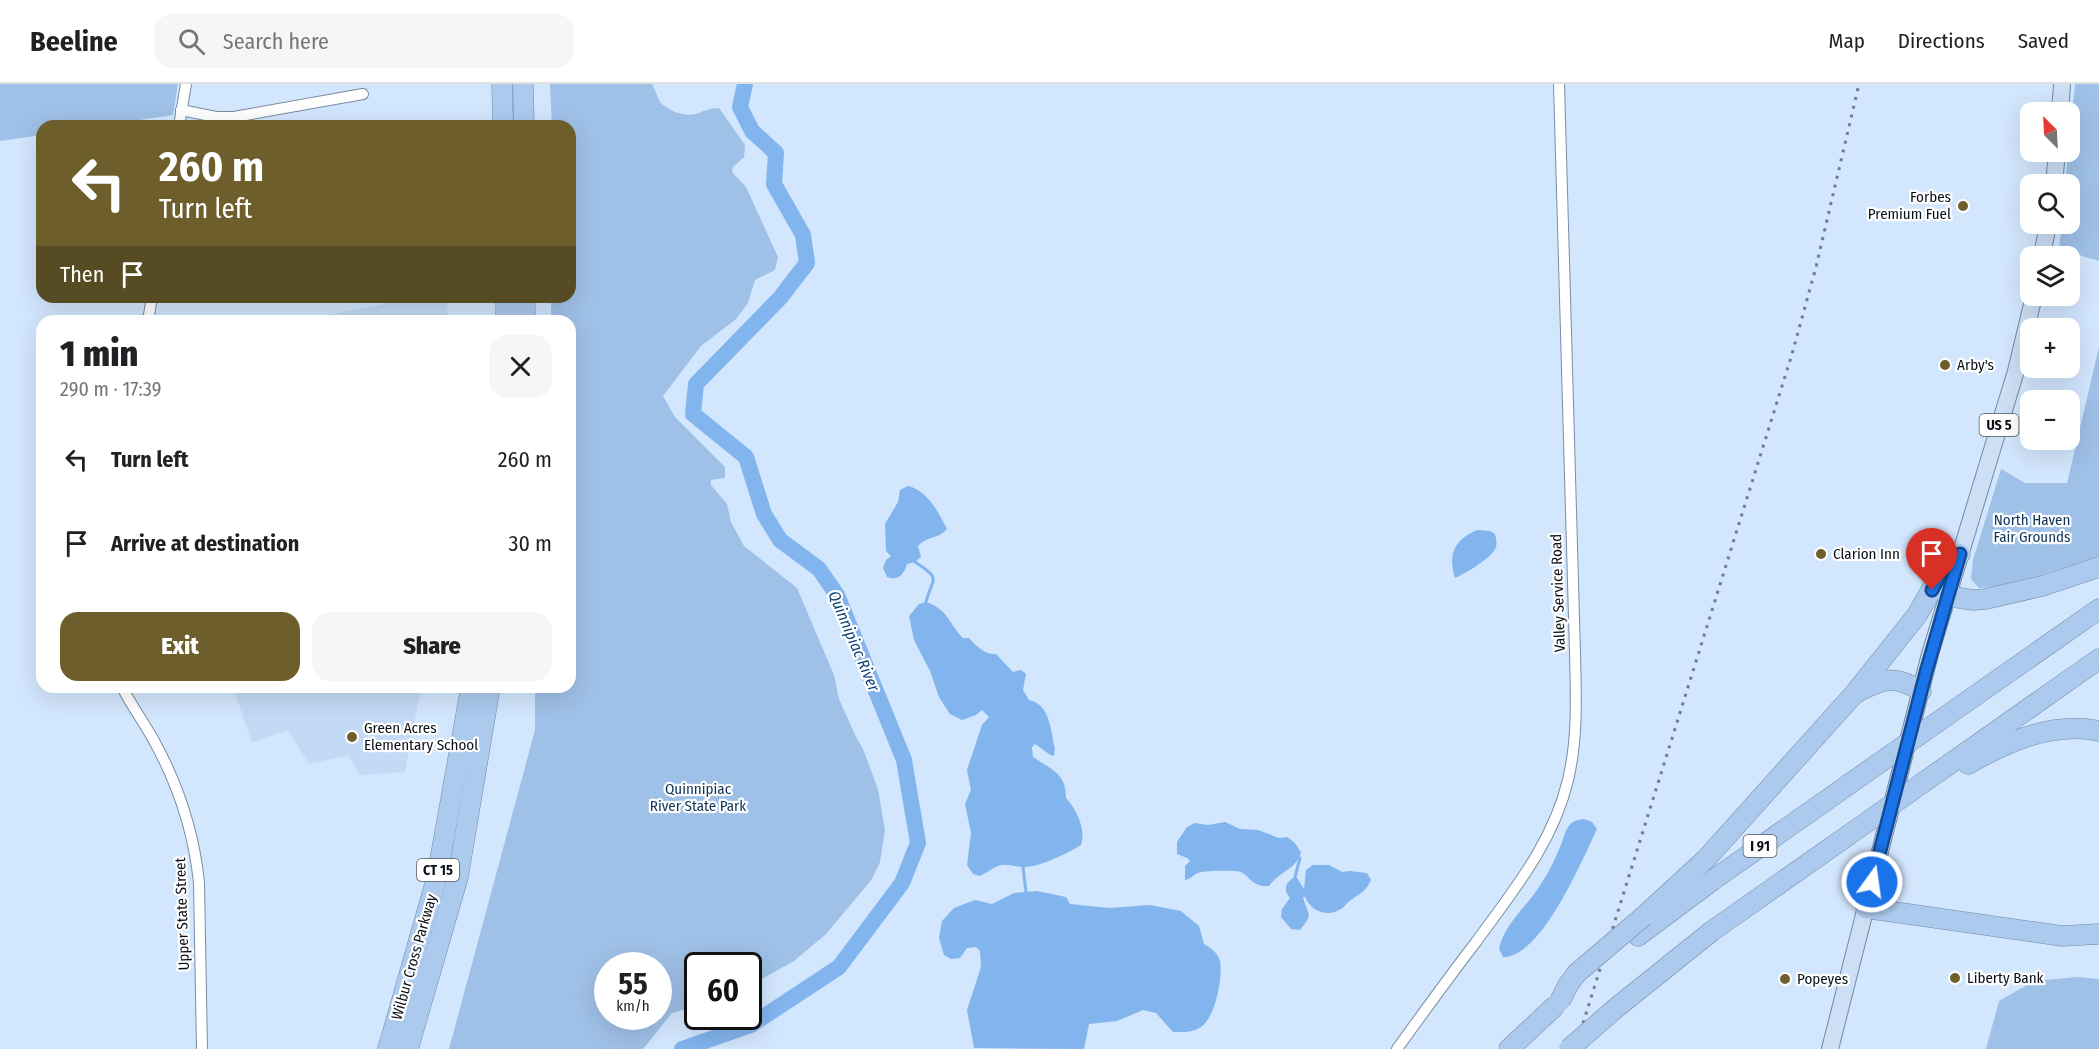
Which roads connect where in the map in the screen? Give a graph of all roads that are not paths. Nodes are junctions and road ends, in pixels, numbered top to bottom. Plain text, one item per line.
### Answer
1 (186, 84) edge
2 (502, 84) edge
3 (523, 84) edge
4 (1559, 84) edge
5 (2062, 84) edge
6 (363, 94) dead end
7 (2061, 102) edge
8 (181, 110) junction
9 (180, 120) edge
10 (503, 120) edge
11 (524, 120) edge
12 (2032, 306) edge
13 (1960, 554) junction
14 (2099, 567) edge
15 (1947, 596) junction
16 (2099, 609) edge
17 (2099, 659) edge
18 (1921, 691) junction
19 (126, 693) edge
20 (470, 693) edge
21 (489, 693) edge
22 (1854, 693) junction
23 (2099, 731) edge
24 (1918, 786) junction
25 (1867, 902) junction
26 (2099, 921) edge
27 (2099, 934) edge
28 (1557, 1004) junction
29 (202, 1049) edge
30 (388, 1049) edge
31 (408, 1049) edge
32 (1397, 1049) edge
33 (1509, 1049) edge
34 (1569, 1049) edge
35 (1830, 1049) edge

1 - 8 street
2 - 10 highway
3 - 11 highway
4 - 32 street, Valley Service Road
5 - 7 main road
6 - 8 street
8 - 9 street
12 - 13 main road, US 5
13 - 15 main road, US 5
13 - 22 highway
14 - 15 highway
15 - 18 main road, US 5
16 - 28 highway, I 91, bridge
17 - 24 highway
18 - 22 highway
18 - 25 main road, US 5
19 - 29 street, Upper State Street
20 - 30 highway, Wilbur Cross Parkway / CT 15
21 - 31 highway, Wilbur Cross Parkway / CT 15
22 - 28 highway, bridge
23 - 24 highway
24 - 34 highway, bridge
25 - 26 highway
25 - 27 highway
25 - 35 main road, US 5
28 - 33 highway, I 91

